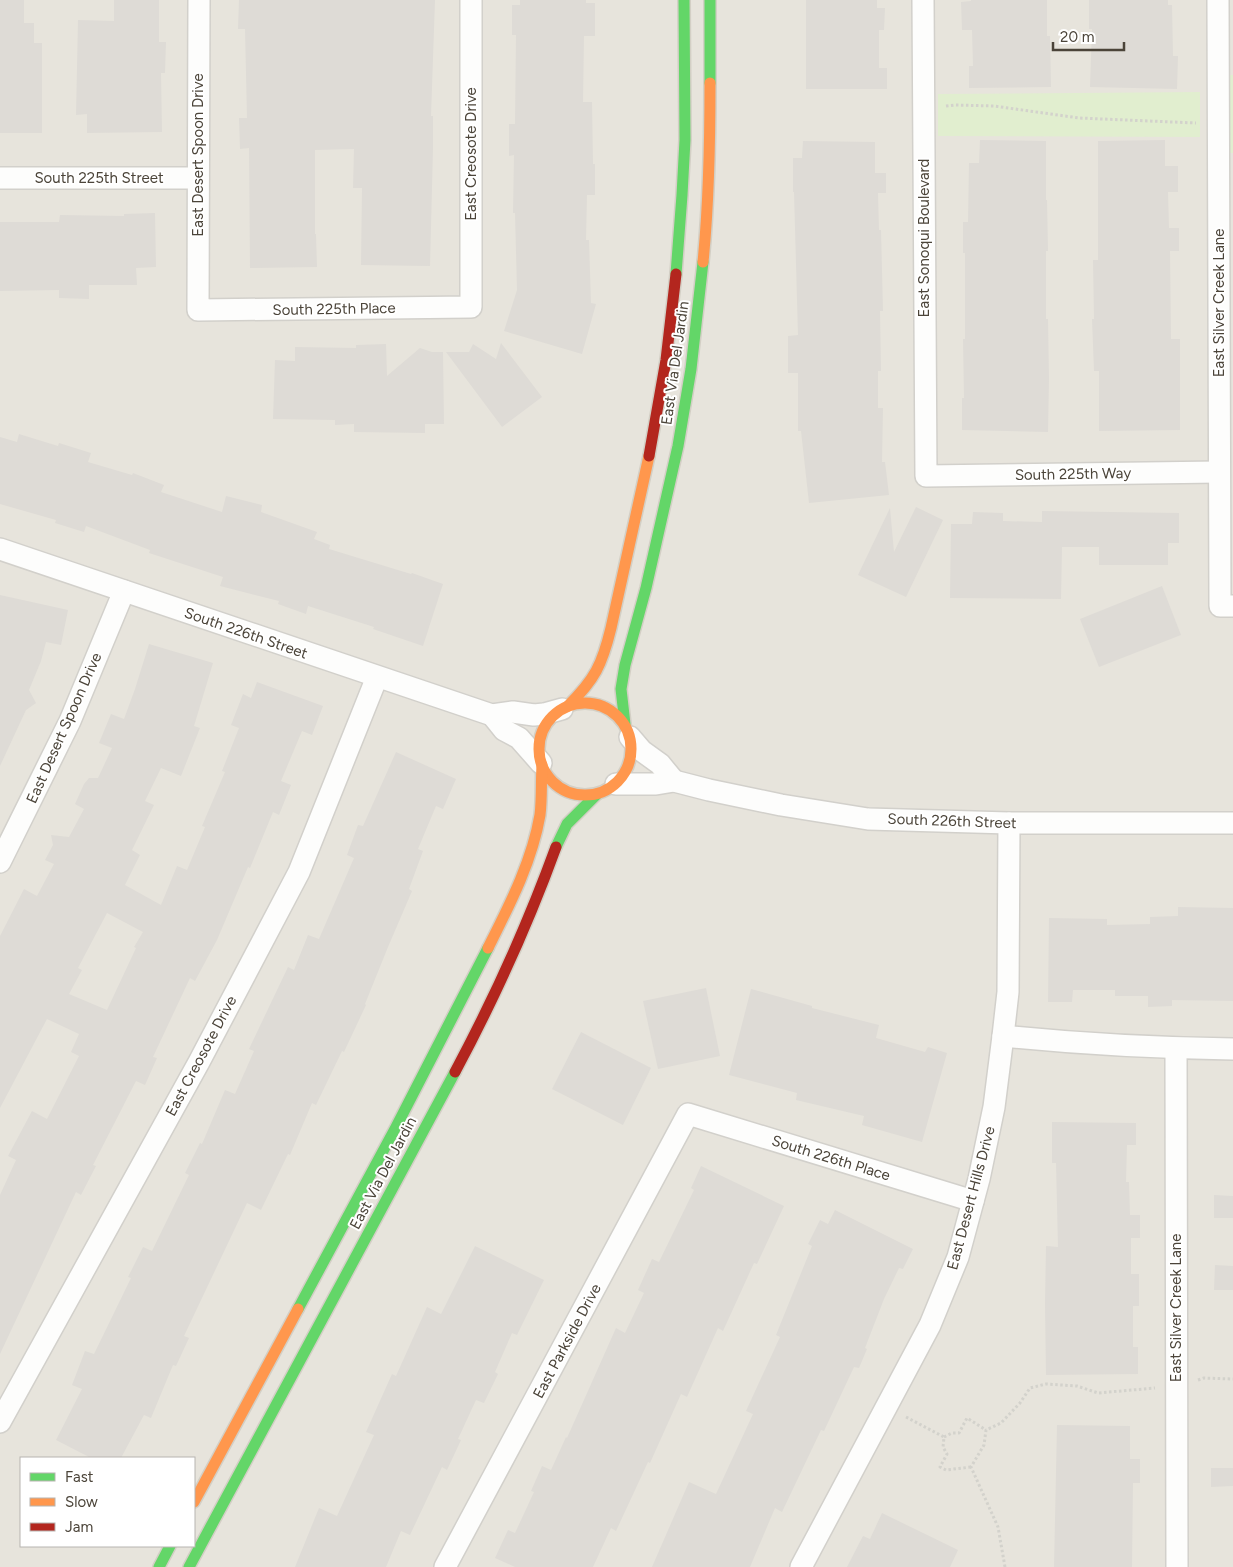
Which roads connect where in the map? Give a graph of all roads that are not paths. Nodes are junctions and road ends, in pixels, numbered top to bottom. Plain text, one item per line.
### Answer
1 (199, 0) edge
2 (471, 0) edge
3 (684, 0) edge
4 (710, 0) edge
5 (923, 0) edge
6 (1218, 0) edge
7 (0, 178) edge
8 (198, 178) junction
9 (471, 307) joint
10 (198, 310) joint
11 (1219, 472) junction
12 (926, 476) joint
13 (0, 549) edge
14 (124, 591) junction
15 (1226, 606) edge
16 (378, 677) junction
17 (565, 707) junction
18 (492, 715) junction
19 (627, 730) junction
20 (542, 764) junction
21 (674, 781) junction
22 (616, 784) junction
23 (597, 794) junction
24 (1009, 823) junction
25 (1233, 823) edge
26 (0, 862) edge
27 (1003, 1036) junction
28 (1176, 1049) junction
29 (1233, 1049) edge
30 (688, 1114) joint
31 (973, 1201) junction
32 (0, 1422) edge
33 (195, 1500) edge
34 (169, 1547) edge
35 (159, 1567) edge
36 (189, 1567) edge
37 (445, 1567) edge
38 (801, 1567) edge
39 (1177, 1567) edge

1 - 8 street, East Desert Spoon Drive
2 - 9 street, East Creosote Drive
3 - 17 street, East Via Del Jardin
4 - 19 street, East Via Del Jardin
5 - 12 street, East Sonoqui Boulevard
6 - 11 street, East Silver Creek Lane
7 - 8 street, South 225th Street
8 - 10 street, East Desert Spoon Drive
9 - 10 street, South 225th Place
11 - 12 street, South 225th Way
11 - 15 street, East Silver Creek Lane
13 - 14 street, South 226th Street
14 - 16 street, South 226th Street
14 - 26 street, East Desert Spoon Drive
16 - 18 street, South 226th Street
16 - 32 street, East Creosote Drive
17 - 18 street, South 226th Street
17 - 19 street
17 - 20 street
18 - 20 street, South 226th Street
19 - 21 street
19 - 22 street
20 - 23 street
20 - 33 street, East Via Del Jardin
21 - 22 street, South 226th Street
21 - 24 street, South 226th Street
22 - 23 street
23 - 36 street, East Via Del Jardin
24 - 25 street, South 226th Street
24 - 27 street, East Desert Hills Drive
27 - 28 street
27 - 31 street, East Desert Hills Drive
28 - 29 street
28 - 39 street, East Silver Creek Lane
30 - 31 street, South 226th Place
30 - 37 street, East Parkside Drive
31 - 38 street, East Desert Hills Drive
34 - 35 street

